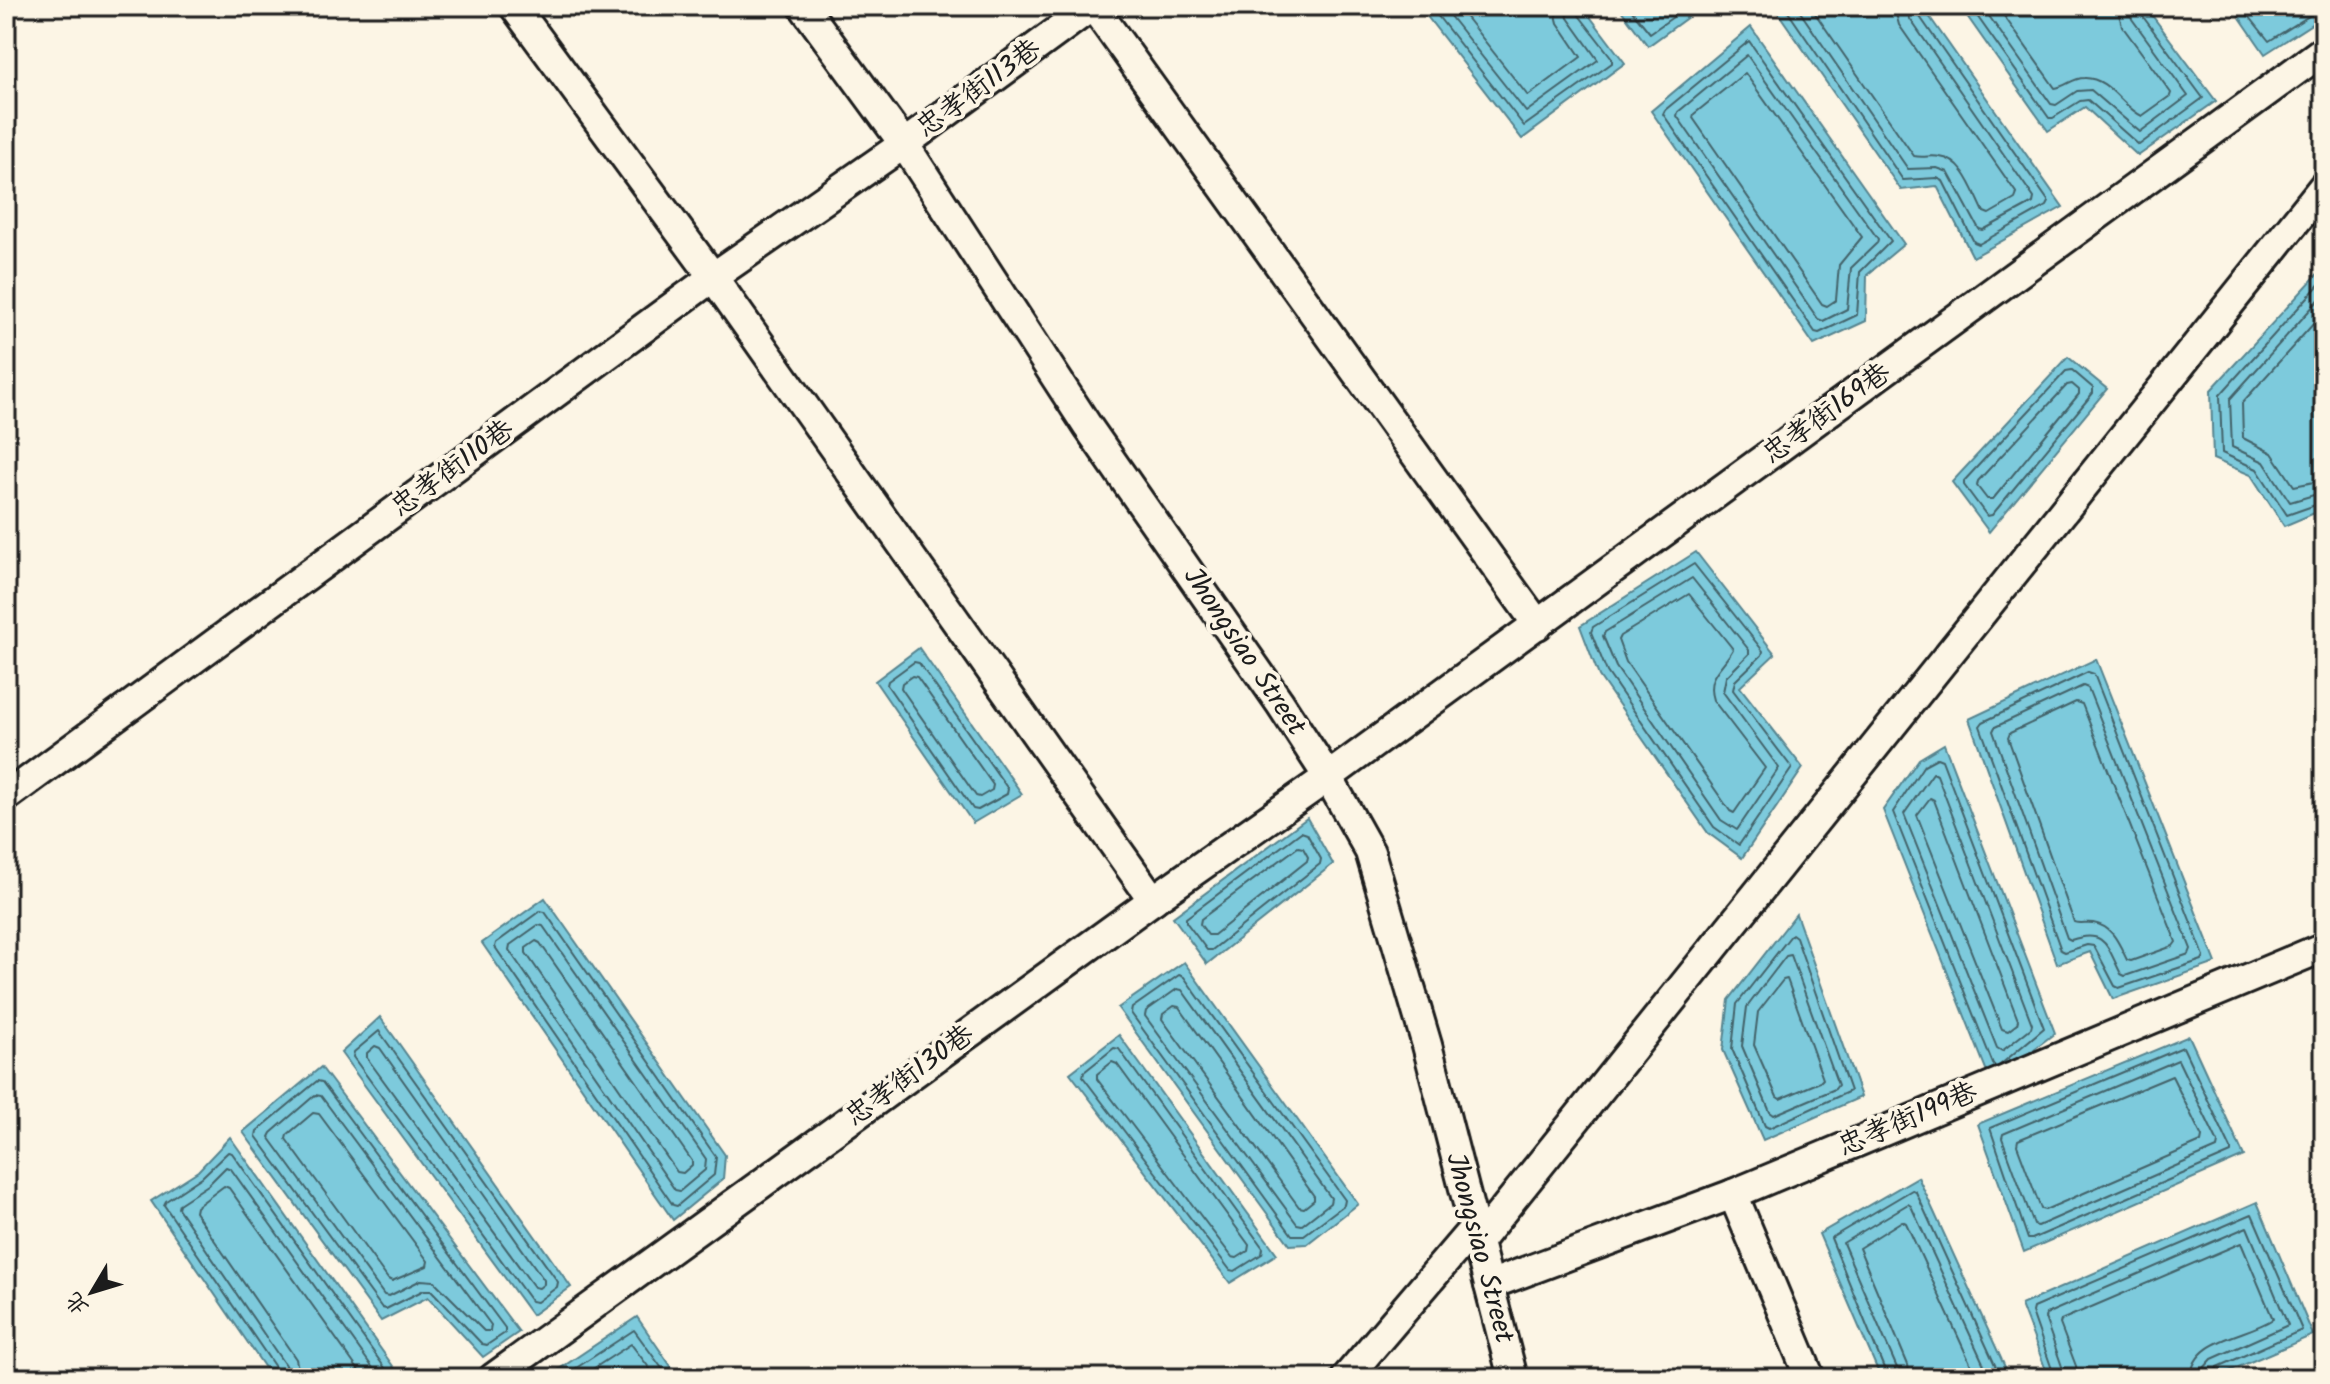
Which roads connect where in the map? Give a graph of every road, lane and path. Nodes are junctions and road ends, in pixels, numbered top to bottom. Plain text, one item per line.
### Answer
1 (514, 6) edge
2 (803, 6) edge
3 (1093, 6) edge
4 (2324, 50) edge
5 (904, 144) junction
6 (2324, 186) edge
7 (713, 277) junction
8 (1538, 625) junction
9 (1328, 777) junction
10 (6, 797) edge
11 (1153, 900) junction
12 (2324, 947) edge
13 (1733, 1194) junction
14 (1475, 1236) junction
15 (1489, 1285) junction
16 (493, 1378) edge
17 (1346, 1378) edge
18 (1513, 1378) edge
19 (1810, 1378) edge

1 - 7 street
2 - 5 street, Jhongsiao Street
3 - 5 street, 忠孝街113巷
3 - 8 street
4 - 8 street, 忠孝街169巷
5 - 7 street, 忠孝街110巷
5 - 9 street, Jhongsiao Street
6 - 14 street
7 - 10 street, 忠孝街110巷
7 - 11 street
8 - 9 street, 忠孝街169巷
9 - 11 street, 忠孝街130巷
9 - 14 street, Jhongsiao Street
11 - 16 street, 忠孝街130巷
12 - 13 street, 忠孝街199巷
13 - 15 street, 忠孝街199巷
13 - 19 street
14 - 15 street, Jhongsiao Street
14 - 17 street
15 - 18 street, Jhongsiao Street

